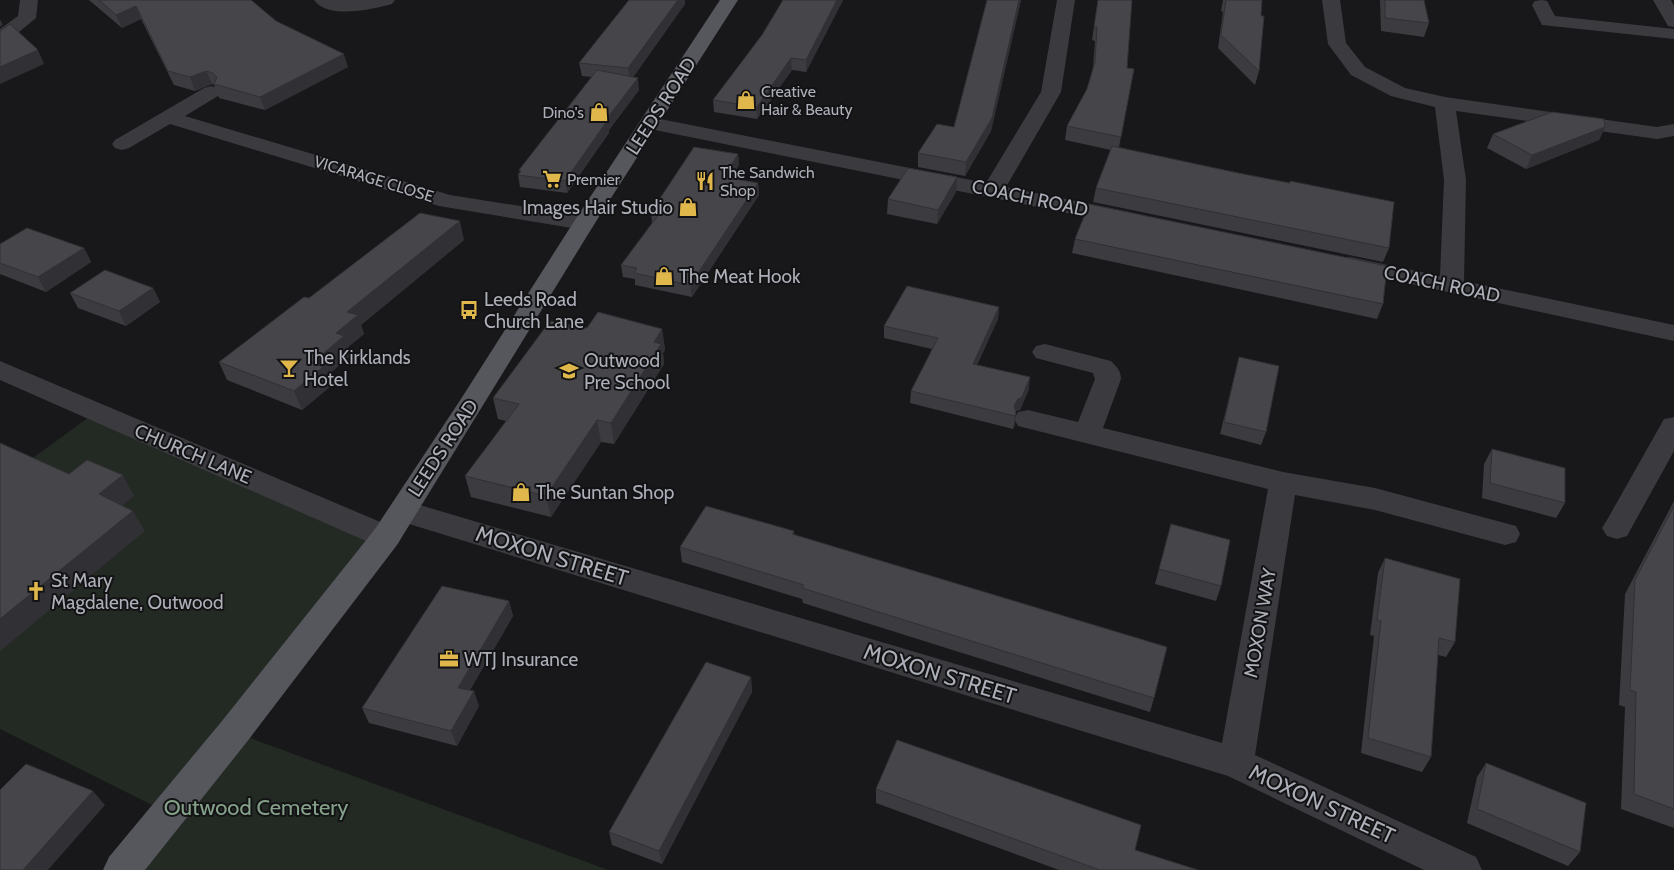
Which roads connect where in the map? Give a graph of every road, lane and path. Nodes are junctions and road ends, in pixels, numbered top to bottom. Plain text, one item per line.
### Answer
1 (29, 0) edge
2 (323, 0) edge
3 (386, 0) edge
4 (729, 0) edge
5 (1066, 0) edge
6 (1331, 0) edge
7 (1662, 0) edge
8 (1541, 5) dead end
9 (1674, 22) edge
10 (1674, 34) edge
11 (0, 38) edge
12 (211, 92) edge
13 (1445, 103) junction
14 (168, 117) junction
15 (650, 123) junction
16 (1674, 130) edge
17 (122, 144) dead end
18 (993, 190) junction
19 (1140, 220) edge
20 (584, 223) junction
21 (1325, 259) edge
22 (1452, 286) junction
23 (1674, 333) edge
24 (1045, 352) dead end
25 (0, 370) edge
26 (1028, 419) dead end
27 (1674, 426) edge
28 (1087, 434) junction
29 (1283, 482) junction
30 (394, 524) junction
31 (1617, 528) dead end
32 (1505, 534) dead end
33 (1236, 763) junction
34 (122, 870) edge
35 (1463, 870) edge

1 - 11 street
2 - 3 street
4 - 15 main road, LEEDS ROAD
5 - 18 street
6 - 13 street
7 - 9 street
8 - 10 street
12 - 14 street
13 - 16 street
13 - 22 street
14 - 17 street
14 - 20 street, VICARAGE CLOSE
15 - 18 street, COACH ROAD
15 - 20 main road, LEEDS ROAD
18 - 19 street, COACH ROAD
20 - 30 main road, LEEDS ROAD
21 - 22 street, COACH ROAD
22 - 23 street, COACH ROAD
24 - 28 street
25 - 30 street, CHURCH LANE
26 - 28 street
27 - 31 street
28 - 29 street
29 - 32 street
29 - 33 street, MOXON WAY
30 - 33 street, MOXON STREET
30 - 34 main road, LEEDS ROAD
33 - 35 street, MOXON STREET

